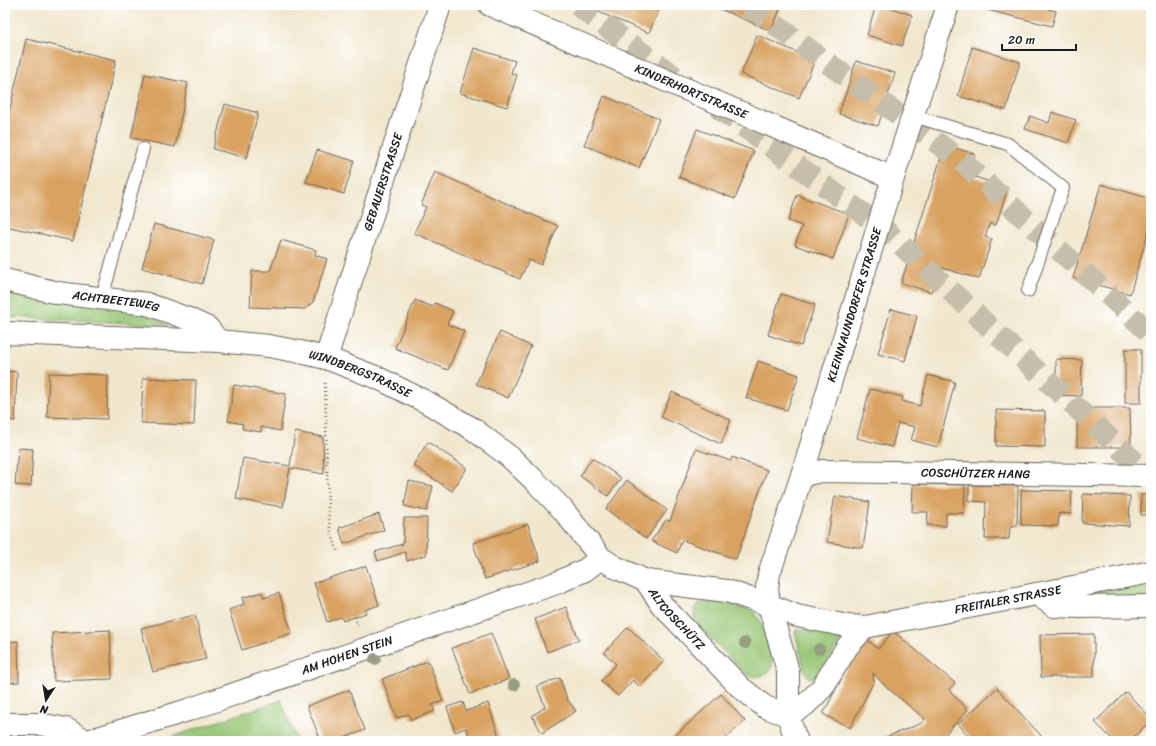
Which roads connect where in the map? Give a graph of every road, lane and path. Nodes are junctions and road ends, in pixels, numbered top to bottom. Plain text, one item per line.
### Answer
1 (440, 5) edge
2 (490, 5) edge
3 (948, 5) edge
4 (913, 116) junction
5 (143, 149) dead end
6 (893, 178) junction
7 (5, 280) edge
8 (1028, 291) dead end
9 (102, 298) junction
10 (5, 333) edge
11 (218, 341) junction
12 (326, 358) junction
13 (802, 475) junction
14 (1151, 476) edge
15 (338, 553) dead end
16 (601, 558) junction
17 (1151, 572) edge
18 (646, 581) junction
19 (1037, 594) junction
20 (769, 604) junction
21 (1151, 606) edge
22 (355, 617) dead end
23 (864, 627) junction
24 (360, 631) dead end
25 (788, 714) junction
26 (5, 724) edge
27 (87, 741) edge
28 (797, 741) edge

1 - 12 street, GEBAUERSTRASSE
2 - 6 street, KINDERHORTSTRASSE
3 - 4 street, KLEINNAUNDORFER STRASSE
4 - 6 street, KLEINNAUNDORFER STRASSE
4 - 8 lane
5 - 9 lane
6 - 13 street, KLEINNAUNDORFER STRASSE
7 - 9 street, ACHTBEETEWEG
9 - 11 street, ACHTBEETEWEG
10 - 11 street, WINDBERGSTRASSE
11 - 12 street, WINDBERGSTRASSE
12 - 15 path
12 - 16 street, WINDBERGSTRASSE
13 - 14 street, COSCHÜTZER HANG
13 - 20 street, KLEINNAUNDORFER STRASSE
16 - 18 street, WINDBERGSTRASSE
16 - 27 street, AM HOHEN STEIN
17 - 19 street, FREITALER STRASSE
18 - 20 street, ALTCOSCHÜTZ
18 - 25 street, ALTCOSCHÜTZ
19 - 21 street
19 - 23 street, FREITALER STRASSE
20 - 23 street, ALTCOSCHÜTZ
20 - 25 street
22 - 24 path
23 - 25 street
25 - 28 street
26 - 27 street

